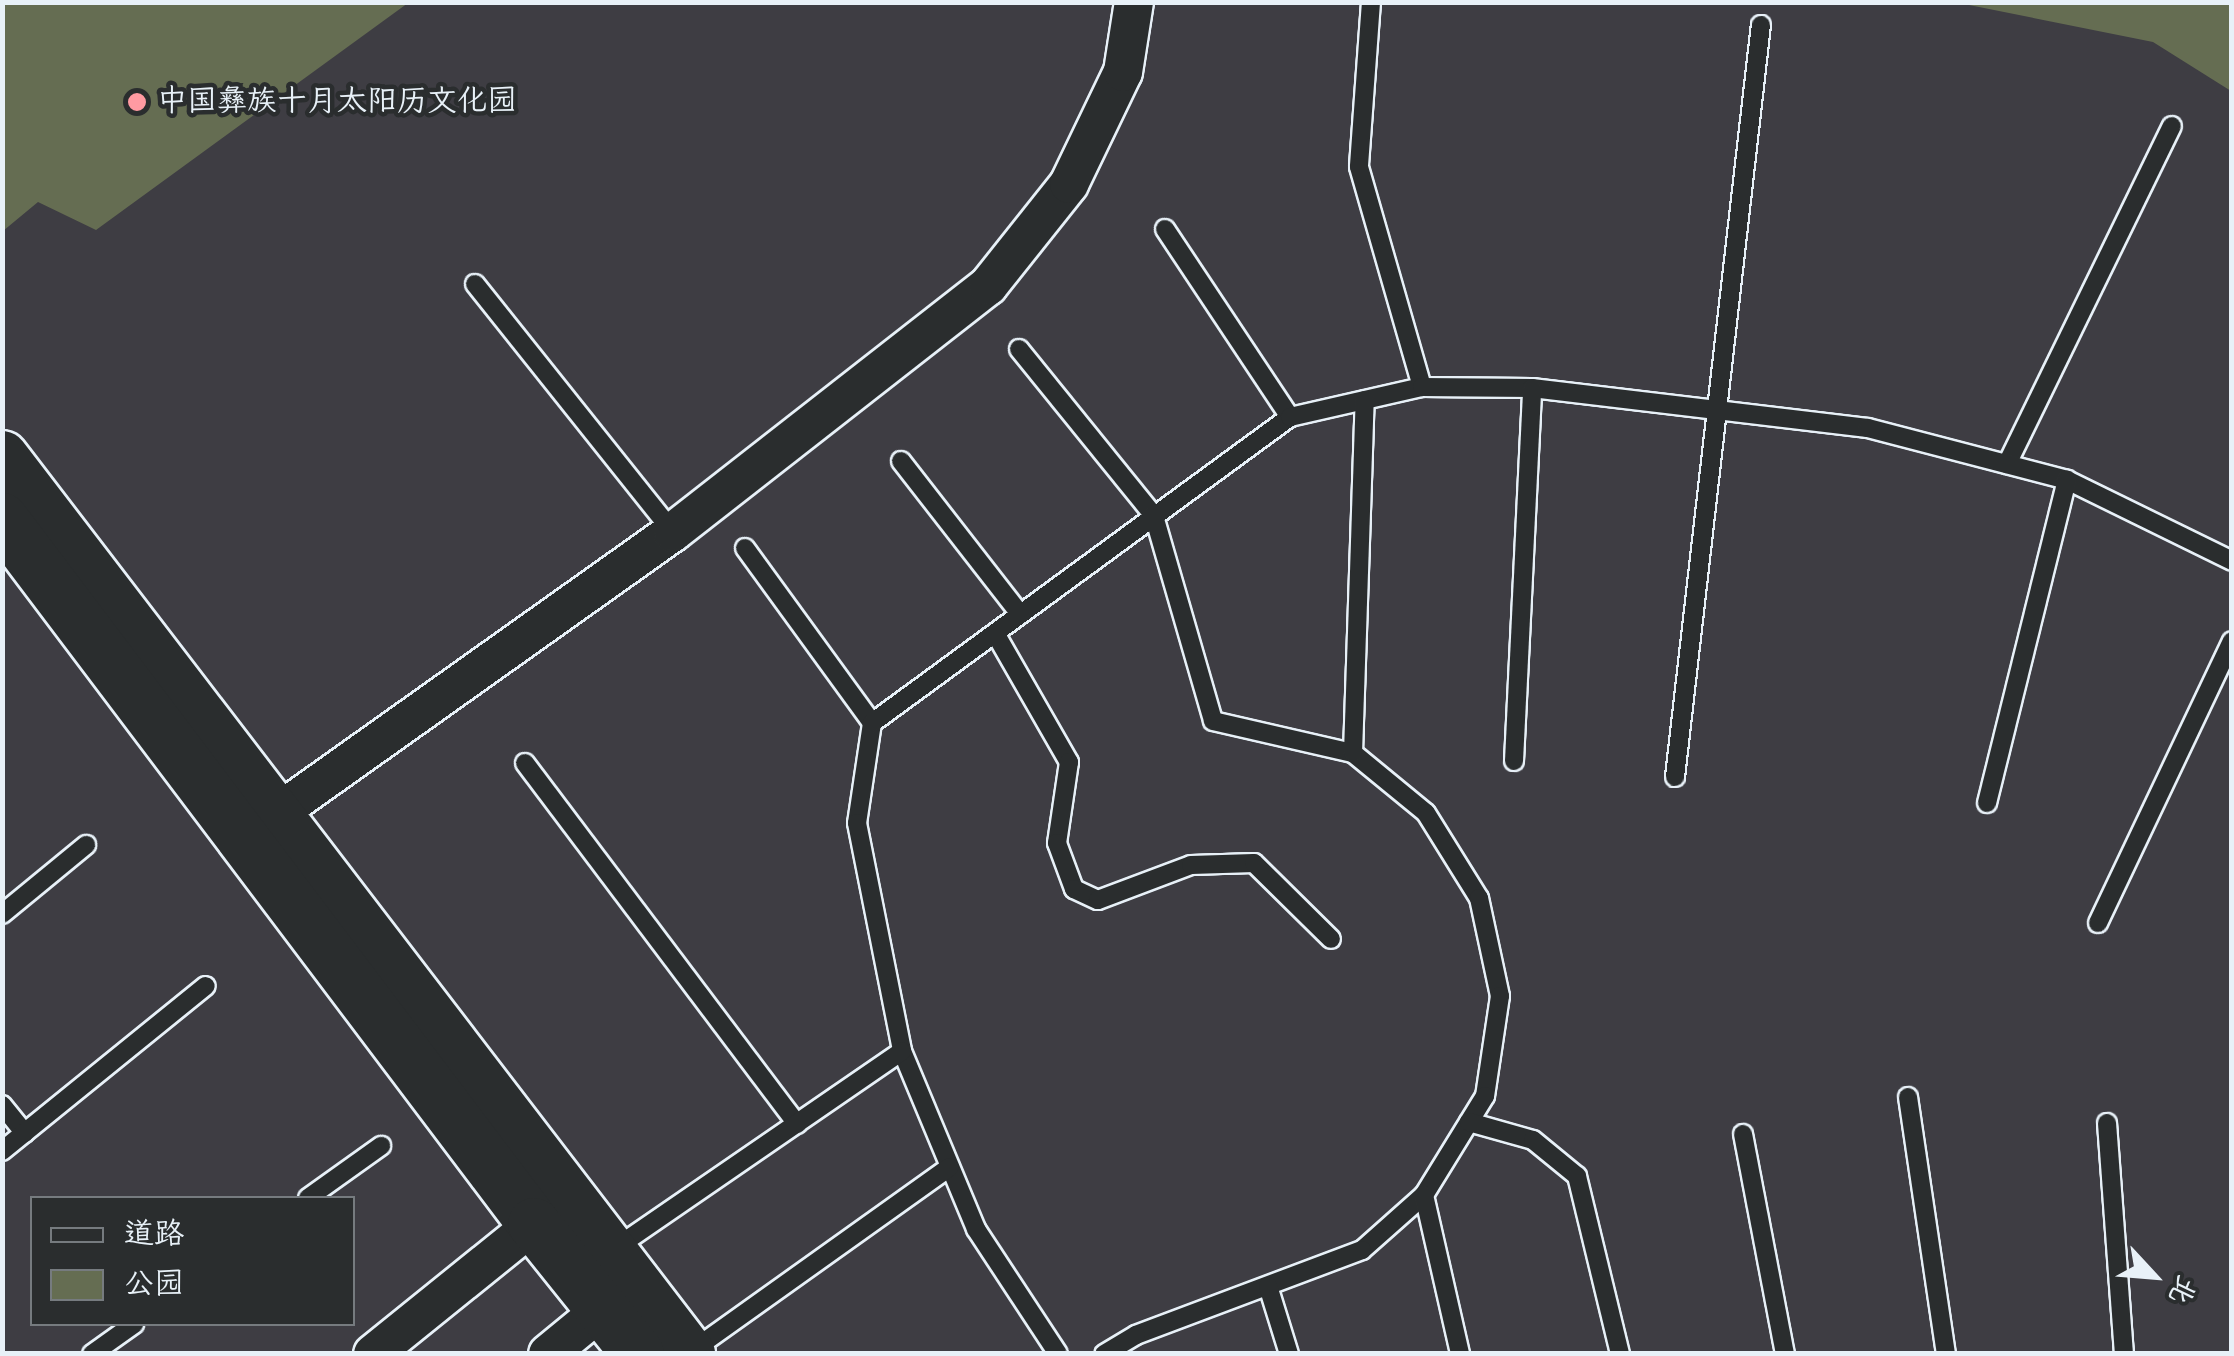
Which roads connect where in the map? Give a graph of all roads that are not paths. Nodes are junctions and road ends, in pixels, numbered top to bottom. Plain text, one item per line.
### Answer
1 (1134, 2) edge
2 (1371, 2) edge
3 (1761, 25) dead end
4 (2172, 126) dead end
5 (1166, 229) dead end
6 (475, 284) dead end
7 (1019, 349) dead end
8 (1422, 387) junction
9 (1532, 388) junction
10 (1365, 400) junction
11 (1718, 410) junction
12 (1290, 417) junction
13 (2, 457) edge
14 (901, 461) dead end
15 (2006, 464) junction
16 (2067, 480) junction
17 (1154, 516) junction
18 (2, 519) edge
19 (674, 532) junction
20 (745, 548) dead end
21 (2232, 561) edge
22 (1020, 614) junction
23 (995, 633) junction
24 (2232, 641) edge
25 (872, 723) junction
26 (1354, 753) junction
27 (1514, 761) dead end
28 (524, 764) dead end
29 (1675, 777) dead end
30 (1987, 803) dead end
31 (259, 826) junction
32 (86, 845) dead end
33 (2, 914) edge
34 (2098, 924) dead end
35 (1332, 938) dead end
36 (206, 986) dead end
37 (902, 1051) junction
38 (1908, 1098) dead end
39 (2, 1105) edge
40 (1469, 1122) junction
41 (2107, 1123) dead end
42 (798, 1124) junction
43 (25, 1132) junction
44 (1743, 1134) dead end
45 (381, 1146) dead end
46 (2, 1151) edge
47 (950, 1166) junction
48 (1424, 1195) junction
49 (311, 1196) edge
50 (534, 1224) junction
51 (610, 1251) junction
52 (1268, 1286) junction
53 (604, 1308) junction
54 (131, 1326) edge
55 (688, 1353) edge
56 (92, 1354) edge
57 (372, 1354) edge
58 (548, 1354) edge
59 (638, 1354) edge
60 (1058, 1354) edge
61 (1104, 1354) edge
62 (1290, 1354) edge
63 (1460, 1354) edge
64 (1620, 1354) edge
65 (1785, 1354) edge
66 (1946, 1354) edge
67 (2124, 1354) edge

1 - 19 street
2 - 8 lane
3 - 11 lane
4 - 15 lane
5 - 12 lane
6 - 19 lane
7 - 17 lane
8 - 9 lane
8 - 10 lane
9 - 11 lane
9 - 27 lane
10 - 12 lane
10 - 26 lane
11 - 15 lane
11 - 29 lane
12 - 17 lane
13 - 31 main road
14 - 22 lane
15 - 16 lane
16 - 21 lane
16 - 30 lane
17 - 22 lane
17 - 26 lane
18 - 31 main road
19 - 31 street
20 - 25 lane
22 - 23 lane
23 - 25 lane
23 - 35 lane
24 - 34 lane
25 - 37 lane
26 - 40 lane
28 - 42 lane
31 - 50 main road
31 - 51 main road
32 - 33 lane
36 - 43 lane
37 - 42 lane
37 - 47 lane
38 - 66 lane
39 - 43 lane
40 - 48 lane
40 - 64 lane
41 - 67 lane
42 - 51 lane
43 - 46 lane
44 - 65 lane
45 - 49 lane
47 - 55 lane
47 - 60 lane
48 - 52 lane
48 - 63 lane
50 - 53 main road
50 - 57 street
51 - 55 main road
52 - 61 lane
52 - 62 lane
53 - 58 street
53 - 59 main road
54 - 56 lane

